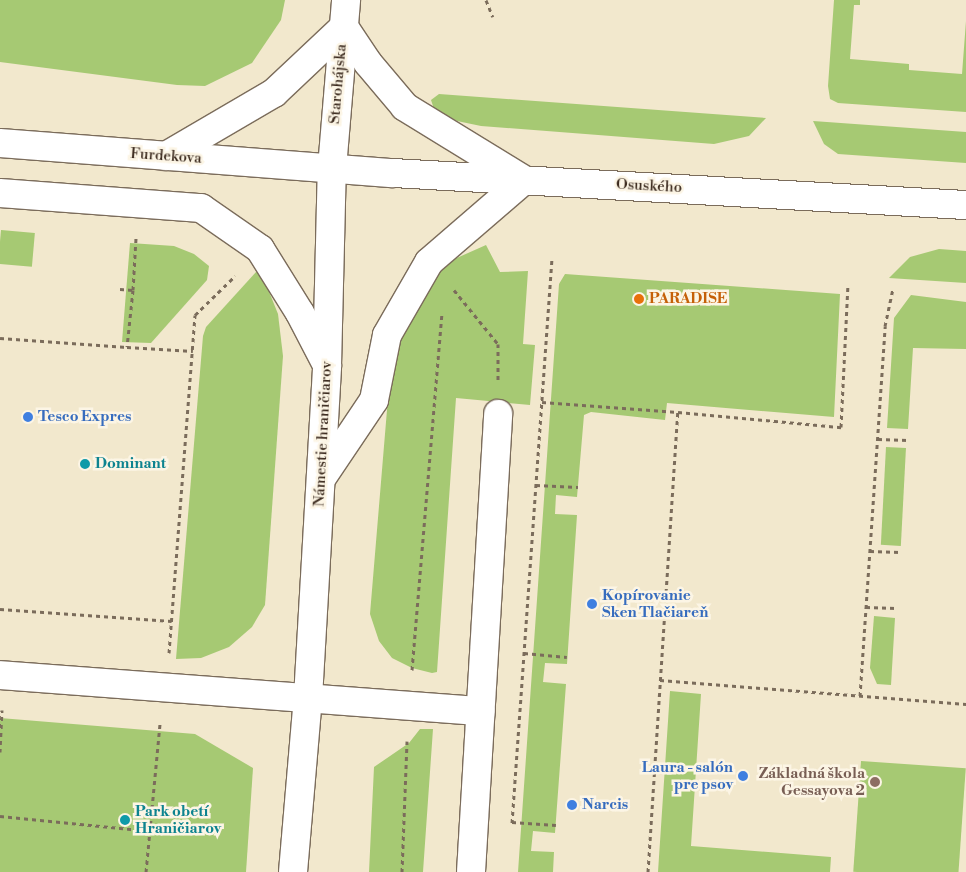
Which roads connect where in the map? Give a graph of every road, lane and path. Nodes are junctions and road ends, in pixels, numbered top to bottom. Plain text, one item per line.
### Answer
1 (346, 0) edge
2 (486, 0) edge
3 (493, 17) dead end
4 (344, 27) junction
5 (0, 143) edge
6 (166, 156) junction
7 (332, 168) junction
8 (524, 180) junction
9 (0, 193) edge
10 (966, 205) edge
11 (136, 231) dead end
12 (552, 258) dead end
13 (237, 274) dead end
14 (848, 284) dead end
15 (451, 287) dead end
16 (893, 288) dead end
17 (120, 289) dead end
18 (132, 290) junction
19 (442, 309) dead end
20 (0, 338) edge
21 (127, 347) junction
22 (193, 351) junction
23 (327, 366) junction
24 (542, 402) junction
25 (678, 412) junction
26 (498, 414) joint
27 (878, 439) junction
28 (908, 440) dead end
29 (320, 480) junction
30 (536, 485) junction
31 (578, 487) dead end
32 (870, 551) junction
33 (900, 552) dead end
34 (866, 608) junction
35 (896, 608) dead end
36 (0, 609) edge
37 (172, 621) junction
38 (524, 653) junction
39 (567, 657) dead end
40 (0, 675) edge
41 (660, 680) junction
42 (165, 688) junction
43 (860, 696) junction
44 (308, 698) junction
45 (966, 704) edge
46 (409, 705) junction
47 (2, 709) dead end
48 (481, 711) junction
49 (0, 752) edge
50 (0, 816) edge
51 (512, 822) junction
52 (556, 825) dead end
53 (150, 832) junction
54 (512, 832) dead end
55 (146, 872) edge
56 (292, 872) edge
57 (402, 872) edge
58 (471, 872) edge
59 (648, 872) edge

1 - 4 street, Starohájska
2 - 3 path
4 - 6 street
4 - 7 street, Starohájska
4 - 8 street
5 - 6 street, Furdekova
6 - 7 street, Furdekova
7 - 8 street, Osuského
7 - 23 street, Námestie hraničiarov
8 - 10 street, Osuského
8 - 29 street
9 - 23 street
11 - 18 path
12 - 24 path
13 - 22 path
14 - 25 path
15 - 26 path
16 - 27 path
17 - 18 path
18 - 21 path
19 - 46 path
20 - 21 path
21 - 22 path
22 - 37 path
23 - 29 street, Námestie hraničiarov
24 - 25 path
24 - 30 path
25 - 41 path
26 - 48 street
27 - 28 path
27 - 32 path
29 - 44 street, Námestie hraničiarov
30 - 31 path
30 - 38 path
32 - 33 path
32 - 34 path
34 - 35 path
34 - 43 path
36 - 37 path
37 - 42 path
38 - 39 path
38 - 51 path
40 - 42 street
41 - 43 path
41 - 59 path
42 - 44 street
42 - 53 path
43 - 45 path
44 - 46 street
44 - 56 street, Námestie hraničiarov
46 - 48 street
46 - 57 path
47 - 49 path
48 - 58 street
50 - 53 path
51 - 52 path
51 - 54 path
53 - 55 path

